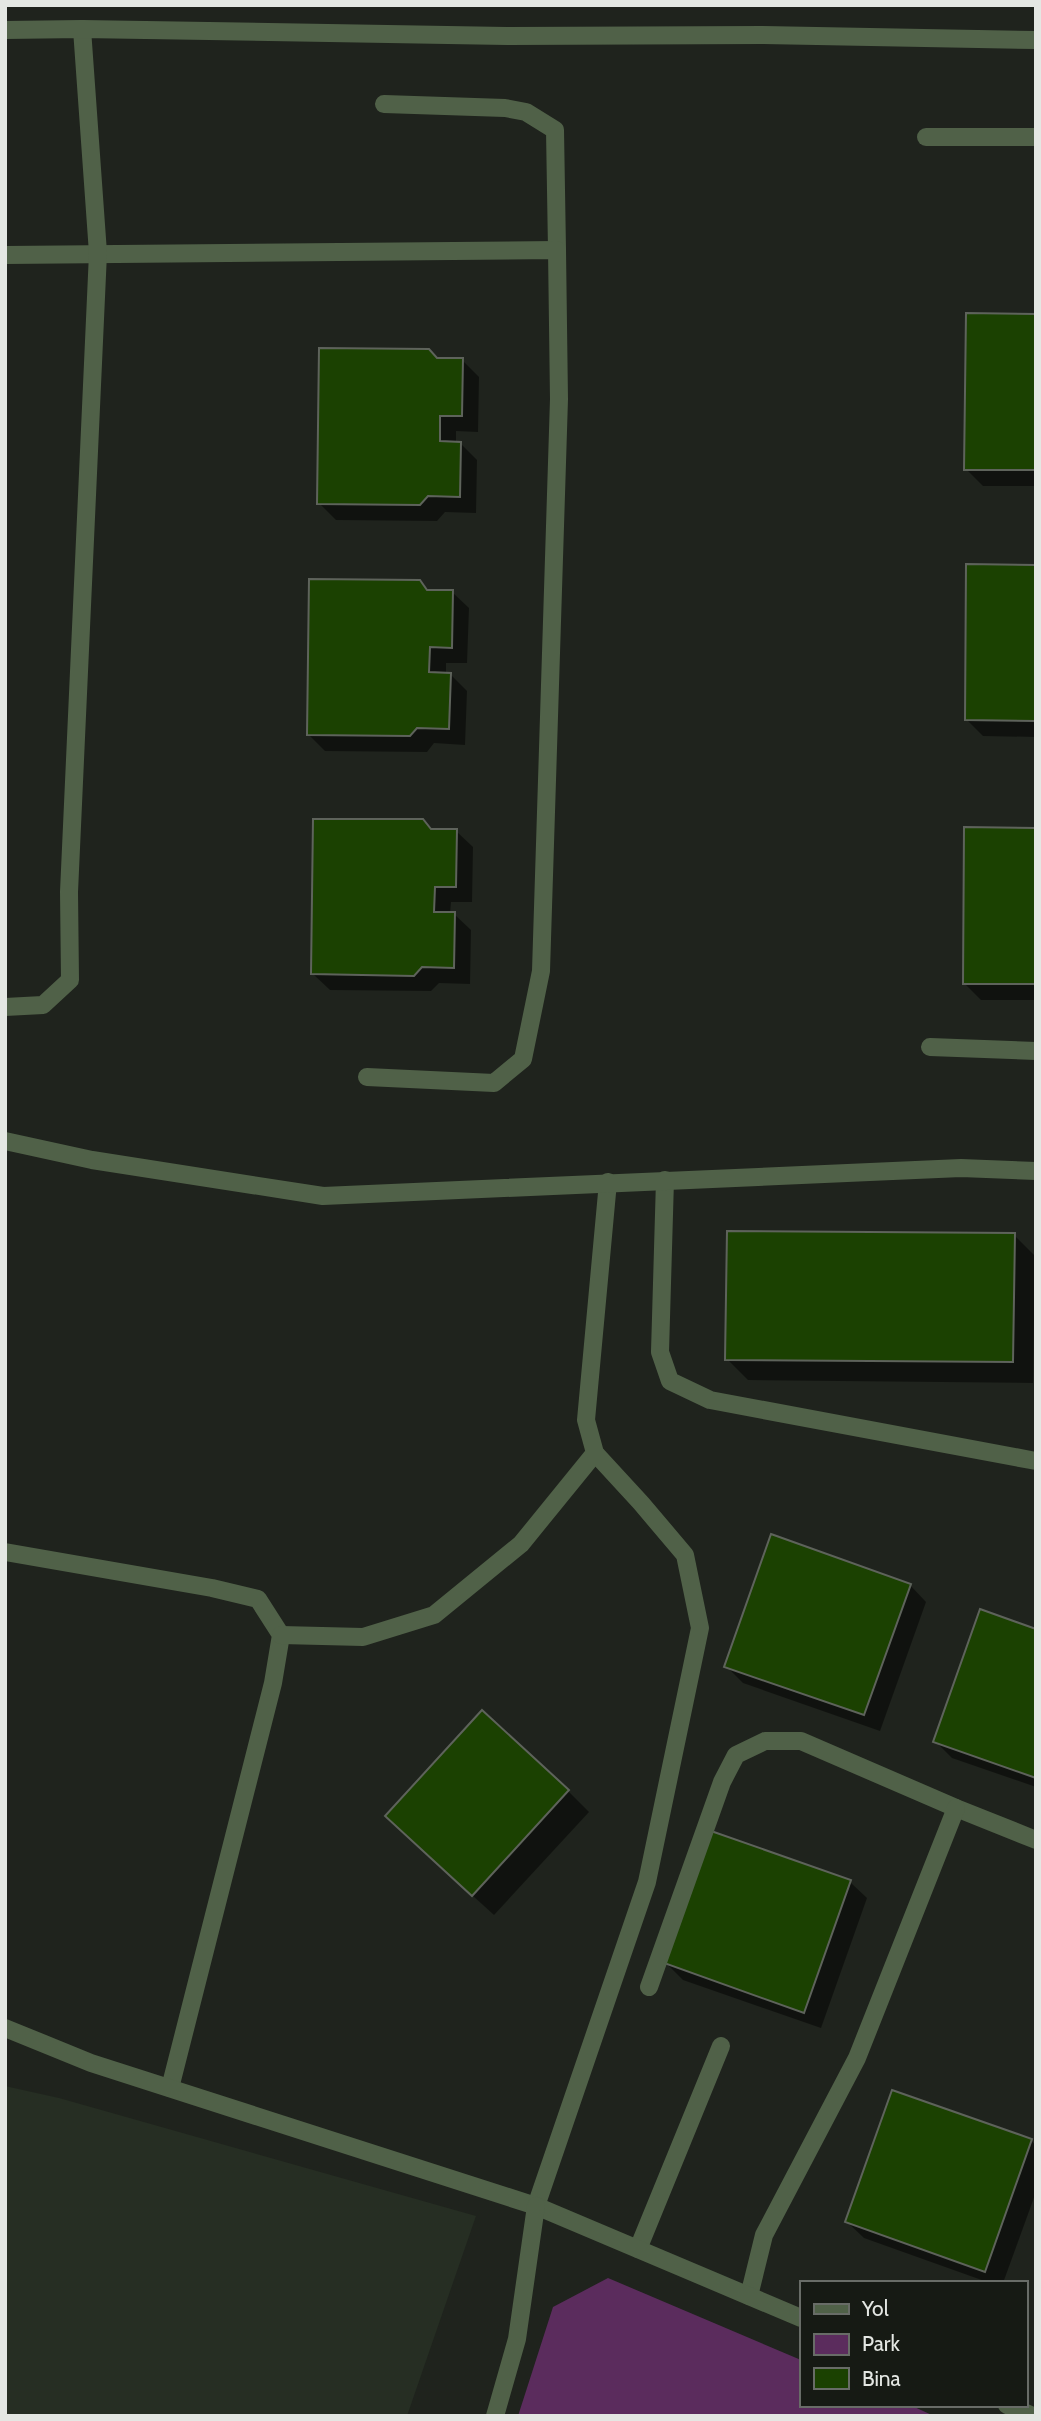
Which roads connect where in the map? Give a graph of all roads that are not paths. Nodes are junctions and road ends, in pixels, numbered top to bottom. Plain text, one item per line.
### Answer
1 (82, 29) junction
2 (5, 30) edge
3 (1036, 40) edge
4 (384, 104) dead end
5 (926, 137) dead end
6 (1036, 137) edge
7 (557, 250) junction
8 (98, 253) junction
9 (5, 255) edge
10 (5, 1007) edge
11 (930, 1047) dead end
12 (1036, 1051) edge
13 (367, 1077) dead end
14 (5, 1142) edge
15 (1036, 1171) edge
16 (665, 1180) junction
17 (608, 1182) junction
18 (595, 1453) junction
19 (1036, 1461) edge
20 (5, 1552) edge
21 (281, 1636) junction
22 (956, 1808) junction
23 (1036, 1840) edge
24 (649, 1987) dead end
25 (5, 2028) edge
26 (721, 2046) dead end
27 (170, 2088) junction
28 (536, 2206) junction
29 (638, 2249) junction
30 (749, 2296) junction
31 (800, 2318) edge
32 (1012, 2407) edge
33 (495, 2416) edge
34 (1033, 2416) edge

1 - 2 street
1 - 3 street
1 - 8 street
4 - 7 street
5 - 6 street
7 - 8 street
7 - 13 street
8 - 9 street
8 - 10 street
11 - 12 street
14 - 17 street
15 - 16 street
16 - 17 street
16 - 19 street
17 - 18 street
18 - 21 street
18 - 28 street
20 - 21 street
21 - 27 street
22 - 23 street
22 - 24 street
22 - 30 street
25 - 27 street
26 - 29 street
27 - 28 street
28 - 29 street
28 - 33 street
29 - 30 street
30 - 31 street
32 - 34 street

